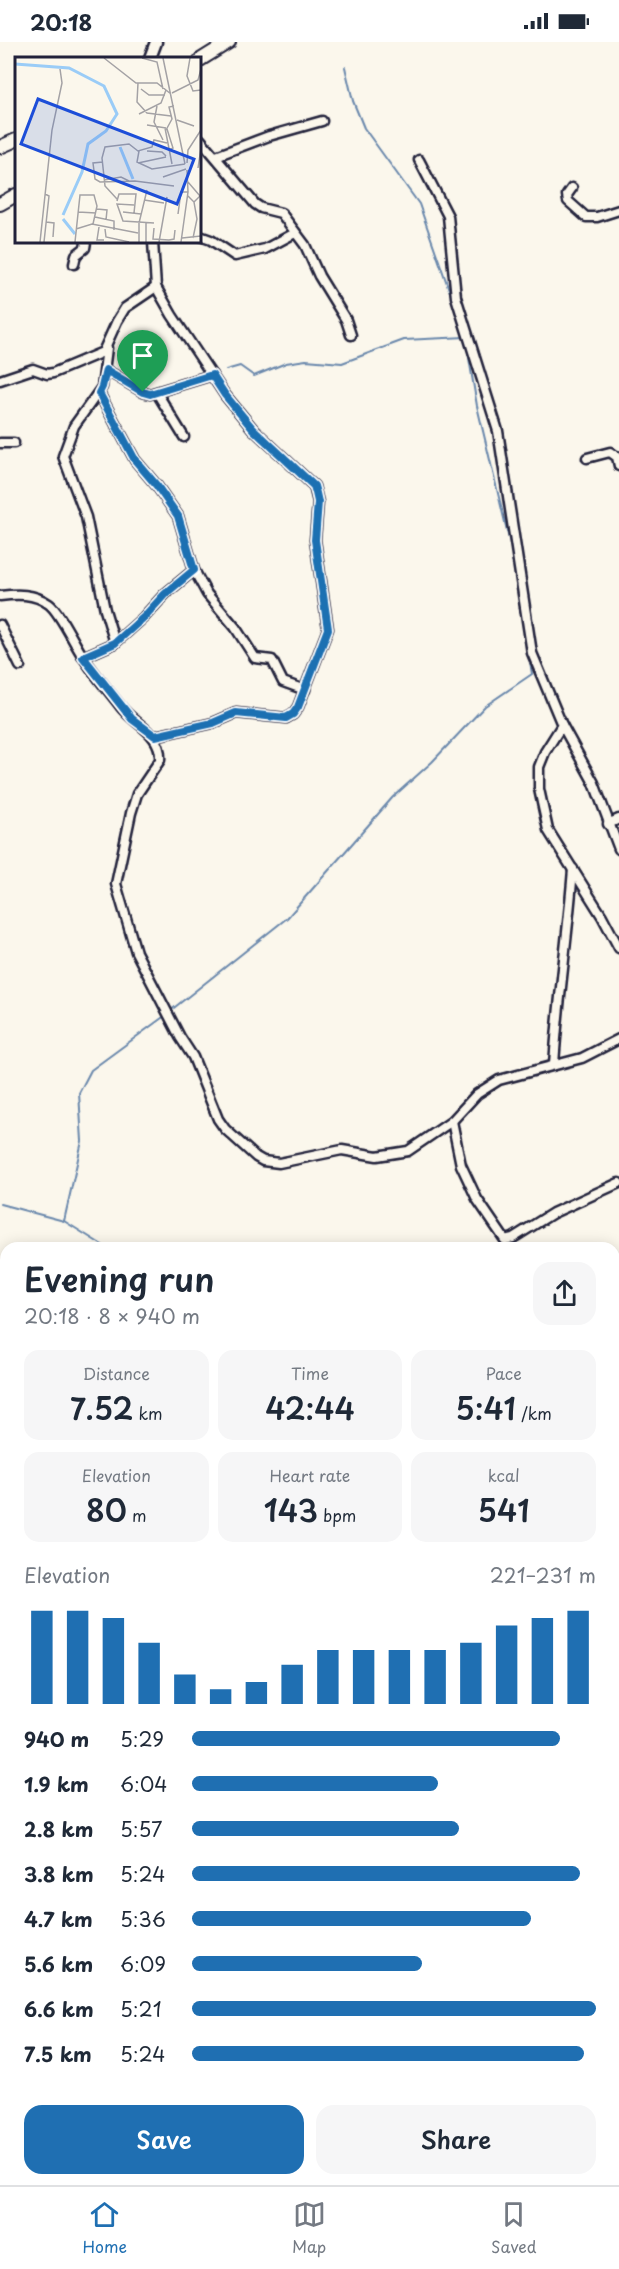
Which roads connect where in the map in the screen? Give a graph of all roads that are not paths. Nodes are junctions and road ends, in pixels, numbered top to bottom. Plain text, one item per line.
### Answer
1 (156, 42) edge
2 (229, 42) edge
3 (150, 57) edge
4 (201, 59) edge
5 (322, 121) dead end
6 (15, 140) edge
7 (201, 140) edge
8 (0, 147) edge
9 (216, 156) junction
10 (419, 160) dead end
11 (572, 188) dead end
12 (15, 196) edge
13 (0, 204) edge
14 (619, 210) edge
15 (296, 232) junction
16 (201, 236) edge
17 (86, 243) edge
18 (153, 243) edge
19 (74, 264) dead end
20 (156, 287) junction
21 (351, 335) dead end
22 (107, 348) junction
23 (106, 370) junction
24 (212, 375) junction
25 (0, 379) edge
26 (99, 393) junction
27 (157, 393) junction
28 (184, 437) dead end
29 (0, 443) edge
30 (14, 443) dead end
31 (587, 458) dead end
32 (619, 466) edge
33 (194, 570) junction
34 (0, 596) edge
35 (0, 625) edge
36 (115, 643) junction
37 (83, 657) junction
38 (20, 666) dead end
39 (306, 690) junction
40 (562, 725) junction
41 (155, 736) junction
42 (619, 819) edge
43 (608, 824) junction
44 (619, 849) edge
45 (573, 869) junction
46 (619, 948) edge
47 (619, 1039) edge
48 (554, 1065) junction
49 (452, 1121) junction
50 (619, 1183) edge

1 - 3 street
2 - 4 main road
5 - 9 street
6 - 8 main road
7 - 9 street
9 - 15 street
10 - 40 street
11 - 14 street
12 - 13 main road
15 - 16 street
15 - 21 street
17 - 19 street
18 - 20 street
20 - 22 street
20 - 24 street
22 - 23 street
22 - 25 street
23 - 26 street
23 - 27 street
24 - 27 street
24 - 39 street
26 - 33 street
26 - 36 street
27 - 28 street
29 - 30 street
31 - 32 street
33 - 36 street
33 - 39 street
34 - 37 street
35 - 38 street
36 - 37 street
37 - 41 street
39 - 41 street
40 - 43 street
40 - 45 street
41 - 49 street
42 - 43 street
43 - 44 street
45 - 46 street
45 - 48 street
47 - 48 street
48 - 49 street
49 - 50 street

